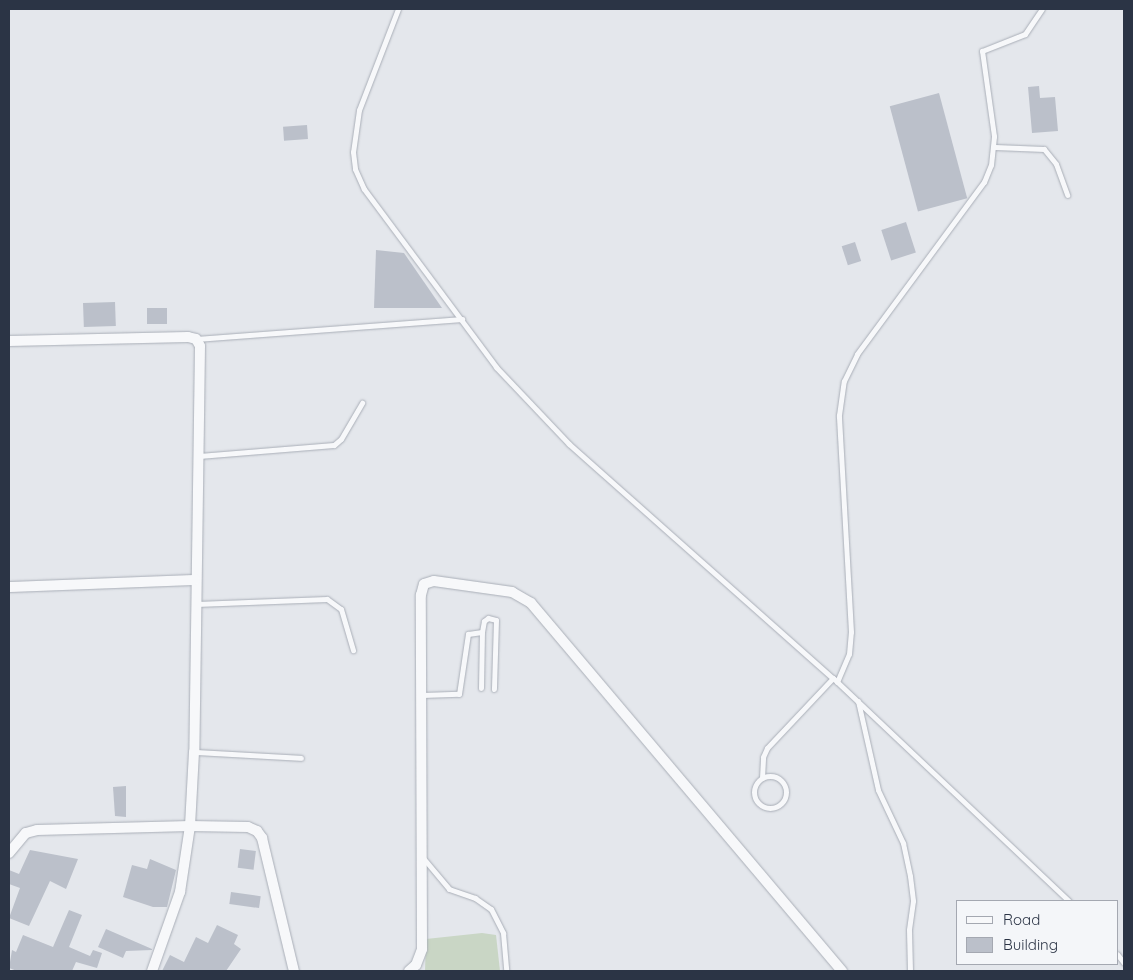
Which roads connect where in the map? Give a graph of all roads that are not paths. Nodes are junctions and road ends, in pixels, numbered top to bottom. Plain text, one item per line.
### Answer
1 (398, 9) edge
2 (1042, 9) edge
3 (995, 147) junction
4 (1067, 194) dead end
5 (462, 319) junction
6 (196, 339) junction
7 (9, 341) edge
8 (362, 403) dead end
9 (199, 456) junction
10 (195, 580) junction
11 (9, 587) edge
12 (196, 604) junction
13 (482, 632) junction
14 (353, 650) dead end
15 (835, 680) junction
16 (481, 688) dead end
17 (494, 690) dead end
18 (421, 696) junction
19 (858, 701) junction
20 (194, 752) junction
21 (301, 758) dead end
22 (762, 778) junction
23 (190, 826) junction
24 (9, 853) edge
25 (421, 855) junction
26 (1068, 900) edge
27 (152, 971) edge
28 (294, 971) edge
29 (409, 971) edge
30 (506, 971) edge
31 (842, 971) edge
32 (910, 971) edge

1 - 5 lane
2 - 3 lane
3 - 4 lane
3 - 15 lane
5 - 6 lane
5 - 15 lane
6 - 7 street
6 - 9 street
8 - 9 lane
9 - 10 street
10 - 11 street
10 - 12 street
12 - 14 lane
12 - 20 street
13 - 16 lane
13 - 17 lane
13 - 18 lane
15 - 19 lane
15 - 22 lane
18 - 25 street
18 - 31 street
19 - 26 lane
19 - 32 lane
20 - 21 lane
20 - 23 street
22 - 22 lane
23 - 24 street
23 - 27 street
23 - 28 street
25 - 29 street
25 - 30 lane

